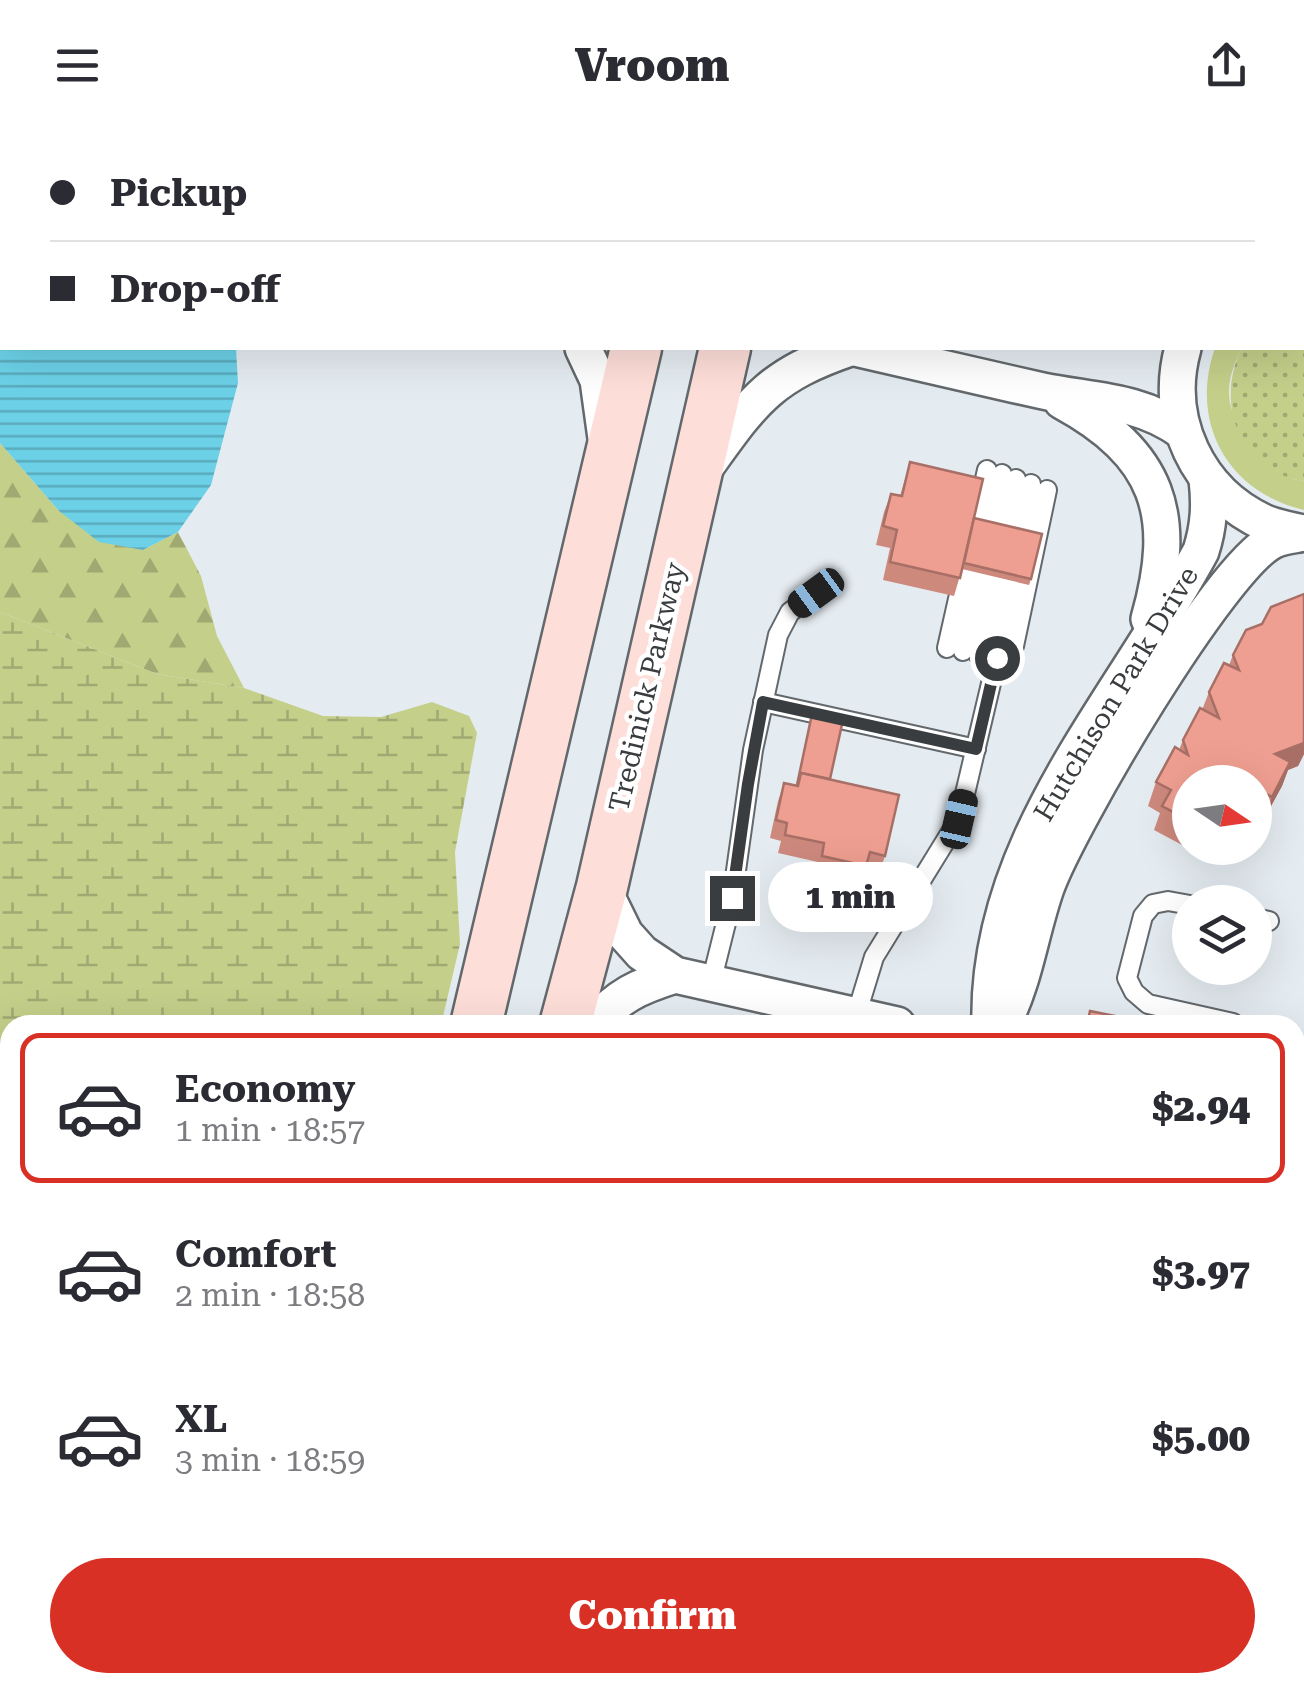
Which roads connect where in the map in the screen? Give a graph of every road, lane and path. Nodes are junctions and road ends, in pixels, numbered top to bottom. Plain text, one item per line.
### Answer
1 (584, 350) edge
2 (636, 350) edge
3 (725, 350) edge
4 (846, 350) edge
5 (861, 350) edge
6 (1182, 350) edge
7 (1044, 391) junction
8 (1182, 431) junction
9 (610, 459) junction
10 (1017, 479) junction
11 (1206, 479) junction
12 (694, 482) junction
13 (1304, 533) edge
14 (816, 593) dead end
15 (1014, 646) dead end
16 (1140, 647) junction
17 (976, 654) junction
18 (763, 702) junction
19 (976, 749) junction
20 (602, 887) junction
21 (1172, 902) edge
22 (675, 975) junction
23 (712, 983) junction
24 (478, 1015) edge
25 (567, 1015) edge
26 (601, 1015) edge
27 (852, 1015) edge
28 (856, 1015) edge
29 (990, 1015) edge
30 (1007, 1015) edge
31 (1197, 1015) edge

1 - 9 street
2 - 9 street
3 - 12 street, Tredinick Parkway
4 - 12 street
5 - 7 street
6 - 8 street
7 - 8 street
7 - 16 street
8 - 11 street
9 - 24 street
10 - 15 lane
10 - 17 lane
10 - 17 lane
11 - 13 street
11 - 16 street, Hutchison Park Drive
12 - 20 street, Tredinick Parkway
13 - 30 street, Hutchison Park Drive
14 - 18 lane
16 - 29 street, Hutchison Park Drive
17 - 19 lane
18 - 19 lane
18 - 23 lane
19 - 28 lane
20 - 22 street
20 - 25 street, Tredinick Parkway
21 - 31 lane
22 - 23 street
22 - 26 street
23 - 27 street

